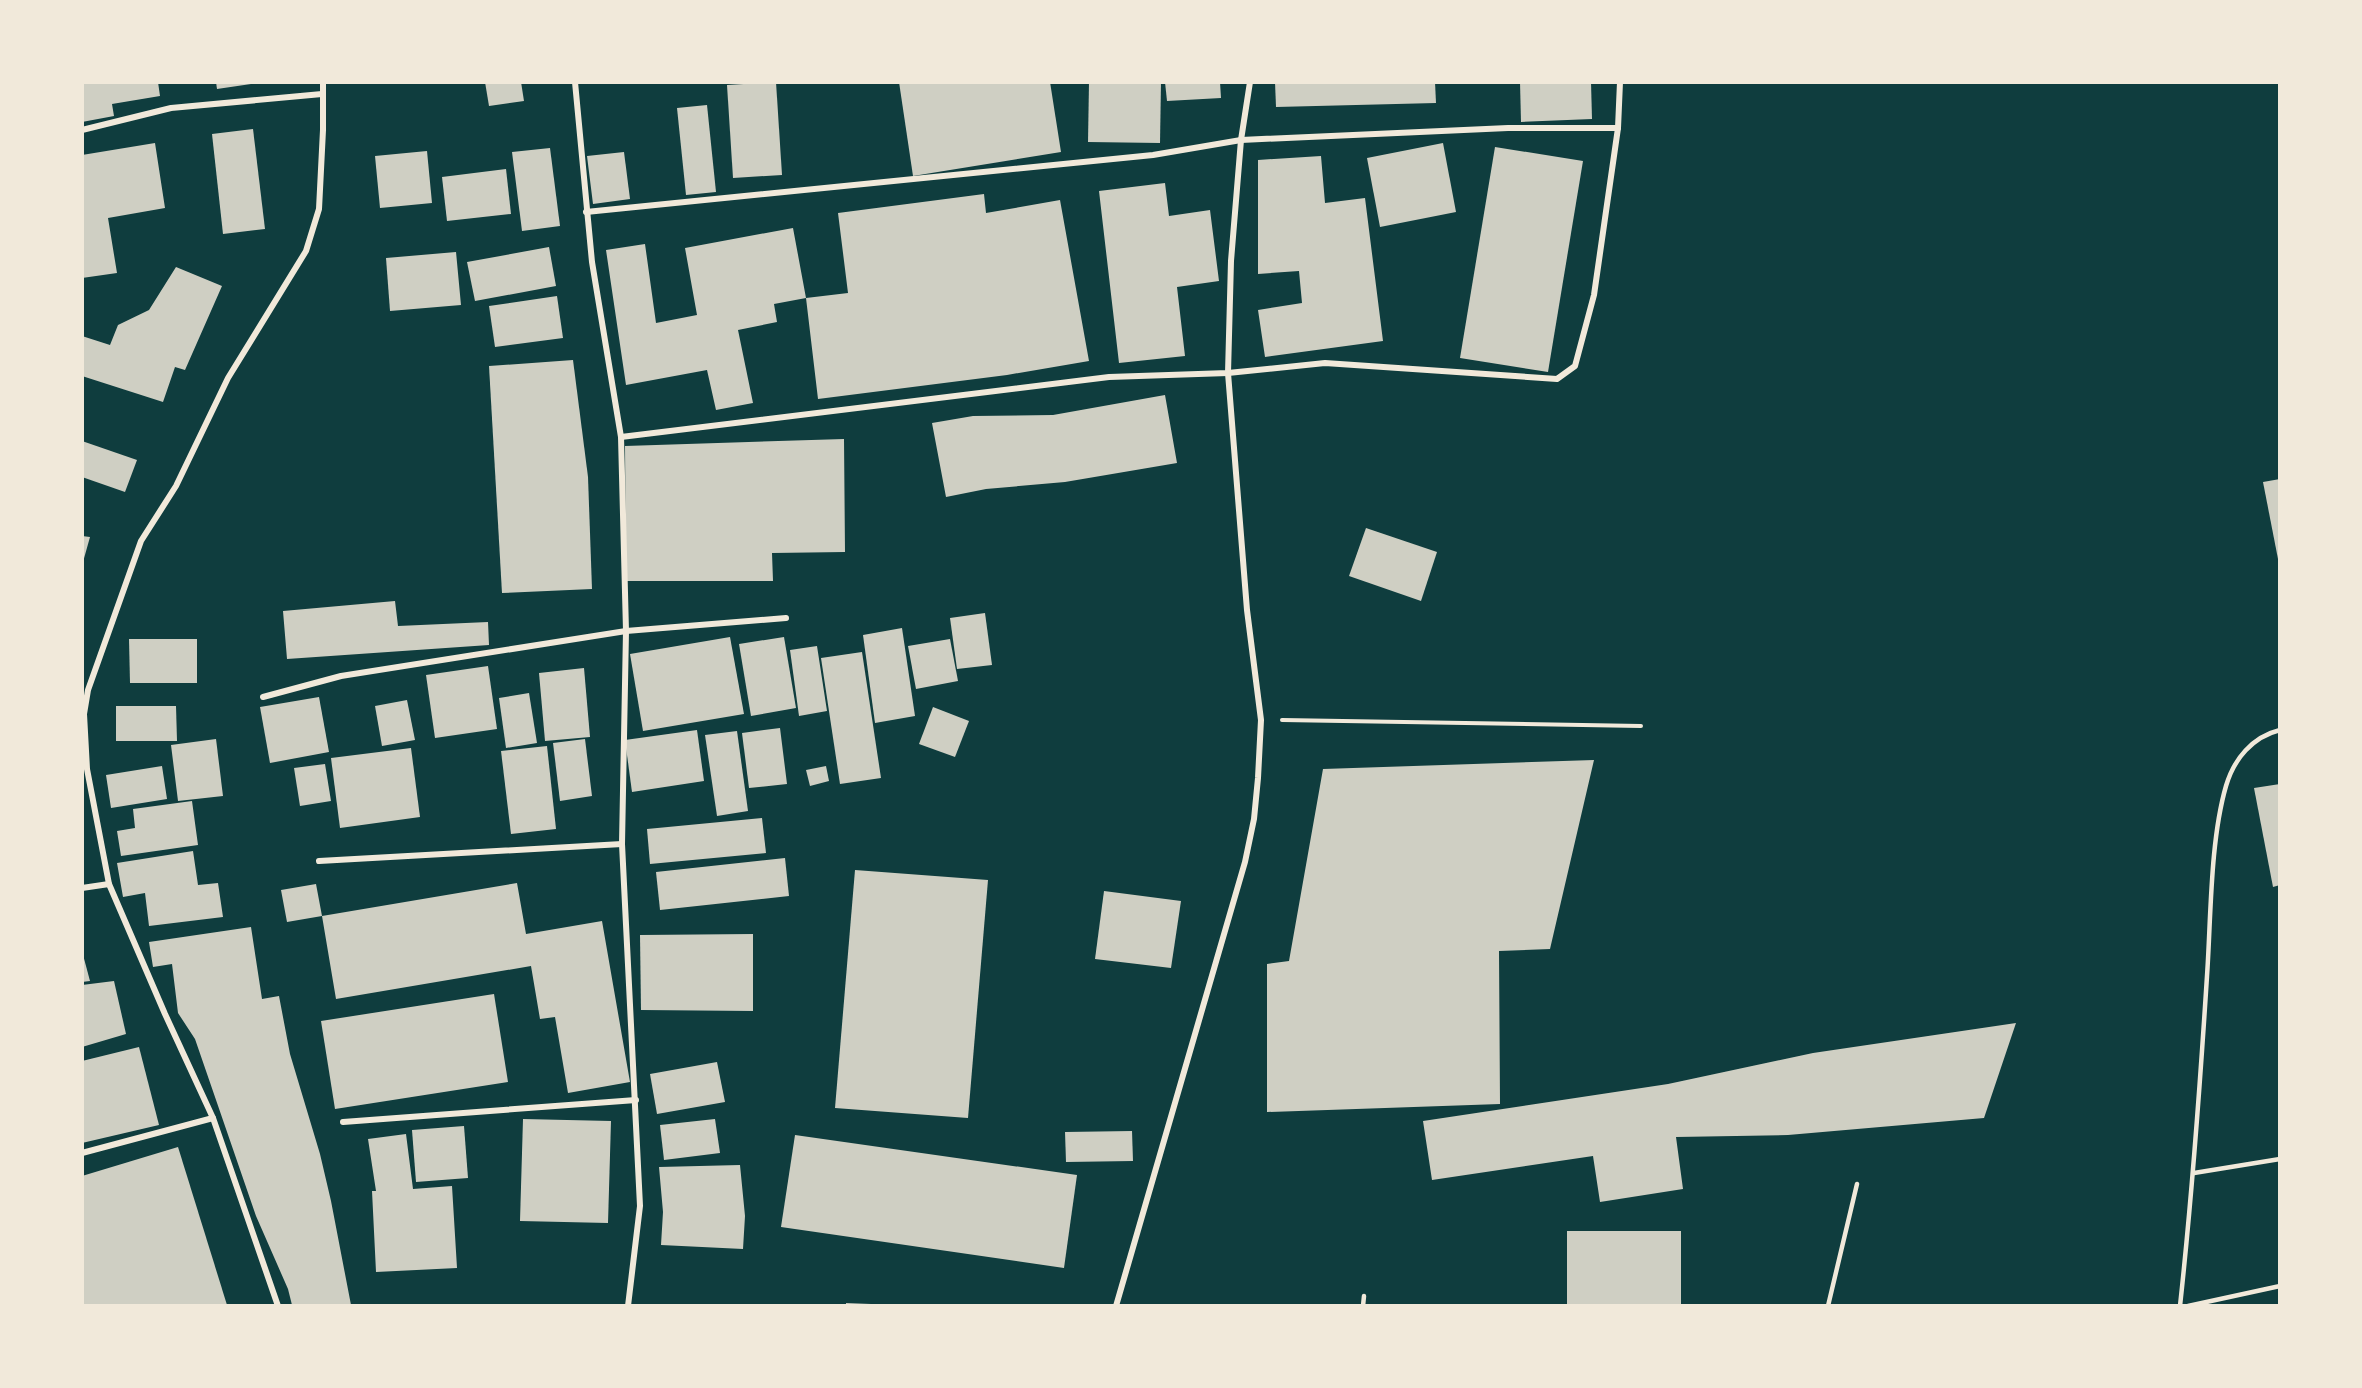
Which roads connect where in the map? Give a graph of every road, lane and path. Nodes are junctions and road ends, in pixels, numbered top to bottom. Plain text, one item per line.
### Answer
1 (323, 82) edge
2 (575, 82) edge
3 (1250, 82) edge
4 (1620, 82) edge
5 (322, 94) junction
6 (1618, 128) junction
7 (82, 130) edge
8 (1241, 140) junction
9 (586, 212) junction
10 (1228, 373) junction
11 (621, 438) junction
12 (786, 618) dead end
13 (626, 631) junction
14 (263, 697) dead end
15 (83, 714) edge
16 (1261, 720) junction
17 (1641, 726) dead end
18 (2280, 730) edge
19 (622, 844) junction
20 (320, 861) dead end
21 (109, 884) junction
22 (82, 888) edge
23 (636, 1100) junction
24 (213, 1118) junction
25 (343, 1122) dead end
26 (82, 1154) edge
27 (2280, 1159) edge
28 (2194, 1173) junction
29 (1857, 1184) dead end
30 (2280, 1286) edge
31 (1364, 1296) dead end
32 (278, 1305) edge
33 (628, 1305) edge
34 (1116, 1305) edge
35 (1363, 1305) edge
36 (1828, 1305) edge
37 (2180, 1305) edge
38 (2188, 1305) edge

1 - 5 street
2 - 9 street
3 - 8 street
4 - 6 street
5 - 7 street
5 - 15 street
6 - 8 street
6 - 10 street
8 - 9 street
8 - 10 street
9 - 11 street
10 - 11 street
10 - 16 street
11 - 13 street
12 - 13 street
13 - 14 street
13 - 19 street
15 - 21 street
16 - 17 path
16 - 34 street
18 - 28 lane
19 - 20 street
19 - 23 street
21 - 22 street
21 - 24 street
23 - 25 street
23 - 33 street
24 - 26 street
24 - 32 street
27 - 28 lane
28 - 37 lane
29 - 36 lane
30 - 38 lane
31 - 35 lane

